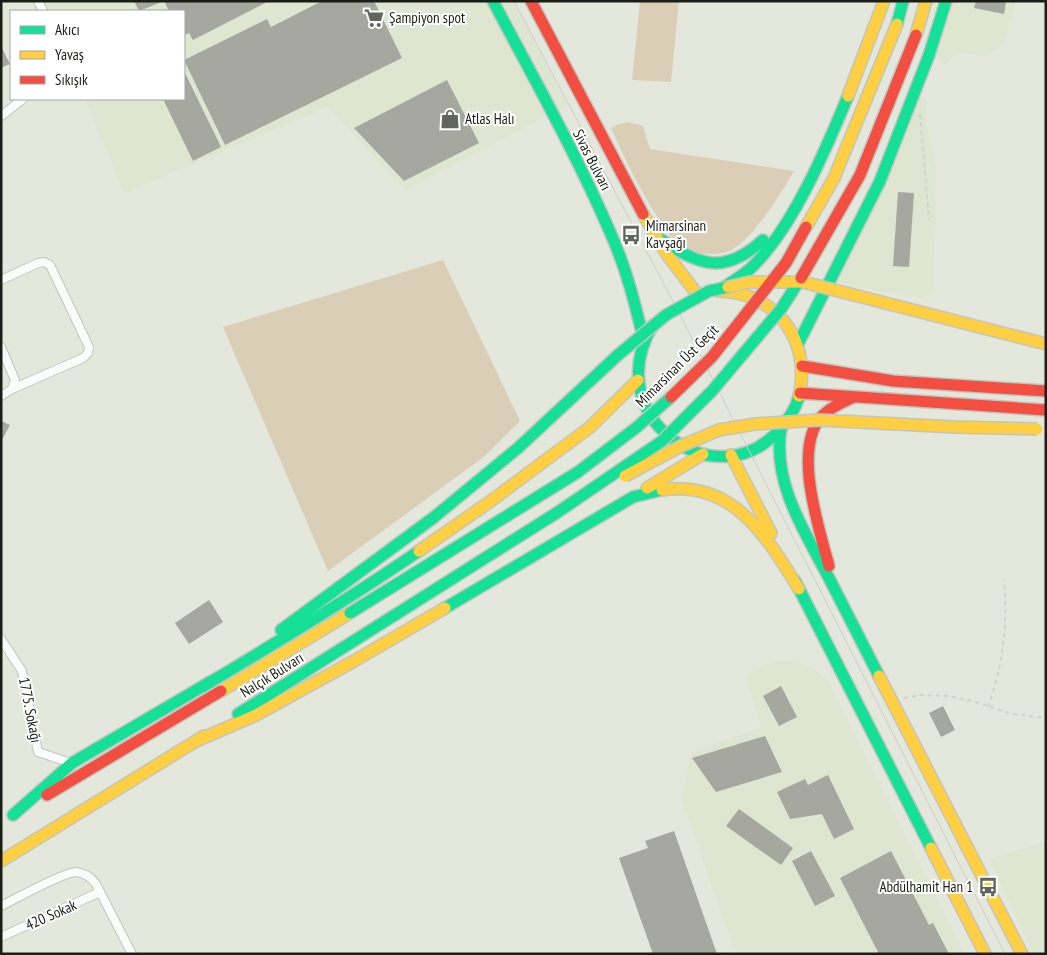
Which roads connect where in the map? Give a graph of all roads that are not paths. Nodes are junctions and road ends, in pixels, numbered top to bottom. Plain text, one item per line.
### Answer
1 (494, 1) edge
2 (530, 1) edge
3 (884, 1) edge
4 (903, 1) edge
5 (926, 1) edge
6 (946, 1) edge
7 (22, 100) edge
8 (1, 116) edge
9 (802, 196) junction
10 (651, 229) junction
11 (1, 280) edge
12 (714, 291) junction
13 (697, 294) junction
14 (644, 341) junction
15 (798, 344) junction
16 (1046, 344) edge
17 (1, 347) edge
18 (802, 366) junction
19 (638, 380) junction
20 (12, 389) junction
21 (1046, 391) edge
22 (800, 393) junction
23 (1, 396) edge
24 (854, 397) junction
25 (1046, 410) edge
26 (1042, 428) edge
27 (781, 429) junction
28 (703, 454) junction
29 (731, 455) junction
30 (633, 497) junction
31 (558, 512) junction
32 (832, 582) junction
33 (799, 589) junction
34 (350, 613) joint
35 (1, 639) edge
36 (204, 686) junction
37 (196, 741) junction
38 (72, 763) junction
39 (13, 815) junction
40 (1, 822) edge
41 (1, 861) edge
42 (100, 892) junction
43 (1, 906) edge
44 (1, 937) edge
45 (132, 954) edge
46 (985, 954) edge
47 (1022, 954) edge

1 - 14 highway, Sivas Bulvarı
2 - 10 highway, Sivas Bulvarı
3 - 9 highway
4 - 34 highway, Mimarsinan Üst Geçit, bridge
5 - 31 highway, bridge
6 - 15 highway
7 - 8 street
9 - 10 highway
9 - 12 highway
10 - 13 highway, Sivas Bulvarı
11 - 20 street
12 - 13 highway
12 - 15 highway
13 - 14 highway
14 - 19 highway
15 - 18 highway
16 - 36 highway, bridge
17 - 20 street
18 - 21 highway
18 - 22 highway
19 - 28 highway
19 - 36 highway
20 - 23 street
22 - 24 highway
22 - 27 highway
24 - 25 highway
24 - 32 highway
26 - 31 highway, bridge
27 - 29 highway
27 - 32 highway
28 - 29 highway
28 - 30 highway
29 - 33 highway
30 - 33 highway
30 - 37 highway
31 - 37 highway, Nalçık Bulvarı
32 - 47 highway
33 - 46 highway
34 - 39 highway, Nalçık Bulvarı
35 - 38 street, 1775. Sokağı
36 - 38 highway
37 - 41 highway, Nalçık Bulvarı
38 - 39 highway
39 - 40 highway, Nalçık Bulvarı
42 - 43 street
42 - 44 street, 420 Sokak
42 - 45 street

